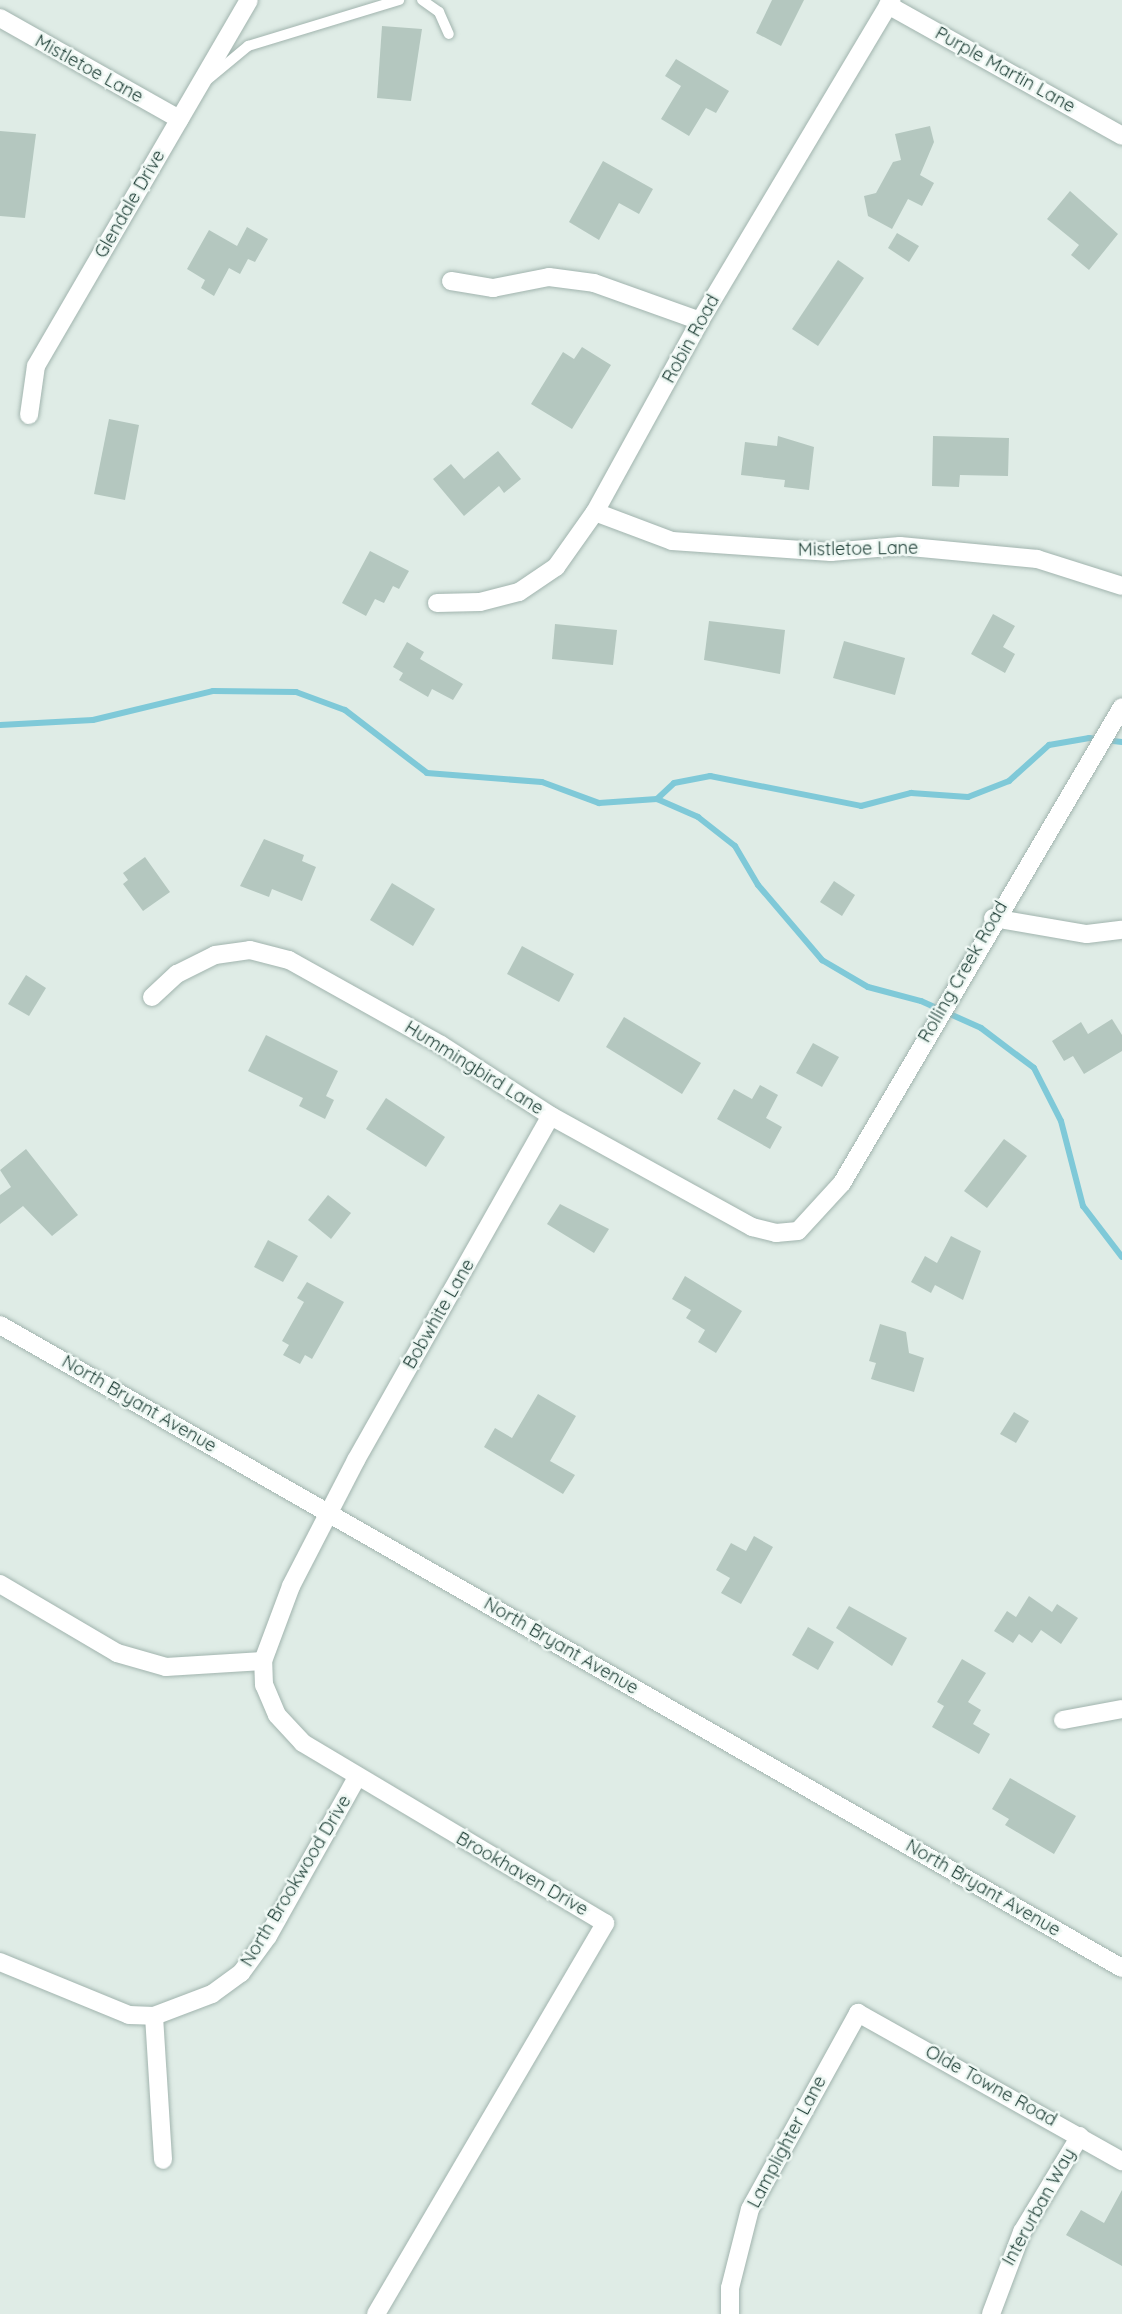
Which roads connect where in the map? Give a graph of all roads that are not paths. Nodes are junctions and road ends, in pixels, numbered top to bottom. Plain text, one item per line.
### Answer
1 (249, 0) edge
2 (399, 0) edge
3 (422, 0) edge
4 (890, 2) edge
5 (0, 18) edge
6 (450, 34) dead end
7 (200, 84) junction
8 (179, 119) junction
9 (1122, 136) edge
10 (451, 281) dead end
11 (700, 321) junction
12 (28, 415) dead end
13 (595, 512) junction
14 (1122, 586) edge
15 (437, 603) dead end
16 (1122, 707) edge
17 (993, 918) junction
18 (1122, 930) edge
19 (152, 997) dead end
20 (551, 1116) junction
21 (798, 1231) joint
22 (0, 1324) edge
23 (330, 1512) junction
24 (0, 1584) edge
25 (263, 1661) junction
26 (1122, 1709) edge
27 (1063, 1720) dead end
28 (356, 1779) junction
29 (0, 1962) edge
30 (1122, 1968) edge
31 (858, 2013) joint
32 (154, 2016) junction
33 (1080, 2136) junction
34 (163, 2160) dead end
35 (1122, 2161) edge
36 (376, 2314) edge
37 (730, 2314) edge
38 (991, 2314) edge

1 - 7 street, Glendale Drive
2 - 7 lane
3 - 6 lane
4 - 9 street, Purple Martin Lane
4 - 11 street, Robin Road
5 - 8 street, Mistletoe Lane
7 - 8 street, Glendale Drive
8 - 12 street, Glendale Drive
10 - 11 street
11 - 13 street, Robin Road
13 - 14 street, Mistletoe Lane
13 - 15 street, Robin Road
16 - 17 street, Rolling Creek Road
17 - 18 street
17 - 21 street, Rolling Creek Road
19 - 20 street, Hummingbird Lane
20 - 21 street, Hummingbird Lane
20 - 23 street, Bobwhite Lane
22 - 23 street, North Bryant Avenue
23 - 25 street, Brookhaven Drive
23 - 30 street, North Bryant Avenue
24 - 25 street
25 - 28 street, Brookhaven Drive
26 - 27 street
28 - 32 street, North Brookwood Drive
28 - 36 street, Brookhaven Drive
29 - 32 street
31 - 33 street, Olde Towne Road
31 - 37 street, Lamplighter Lane
32 - 34 street
33 - 35 street, Olde Towne Road
33 - 38 street, Interurban Way

